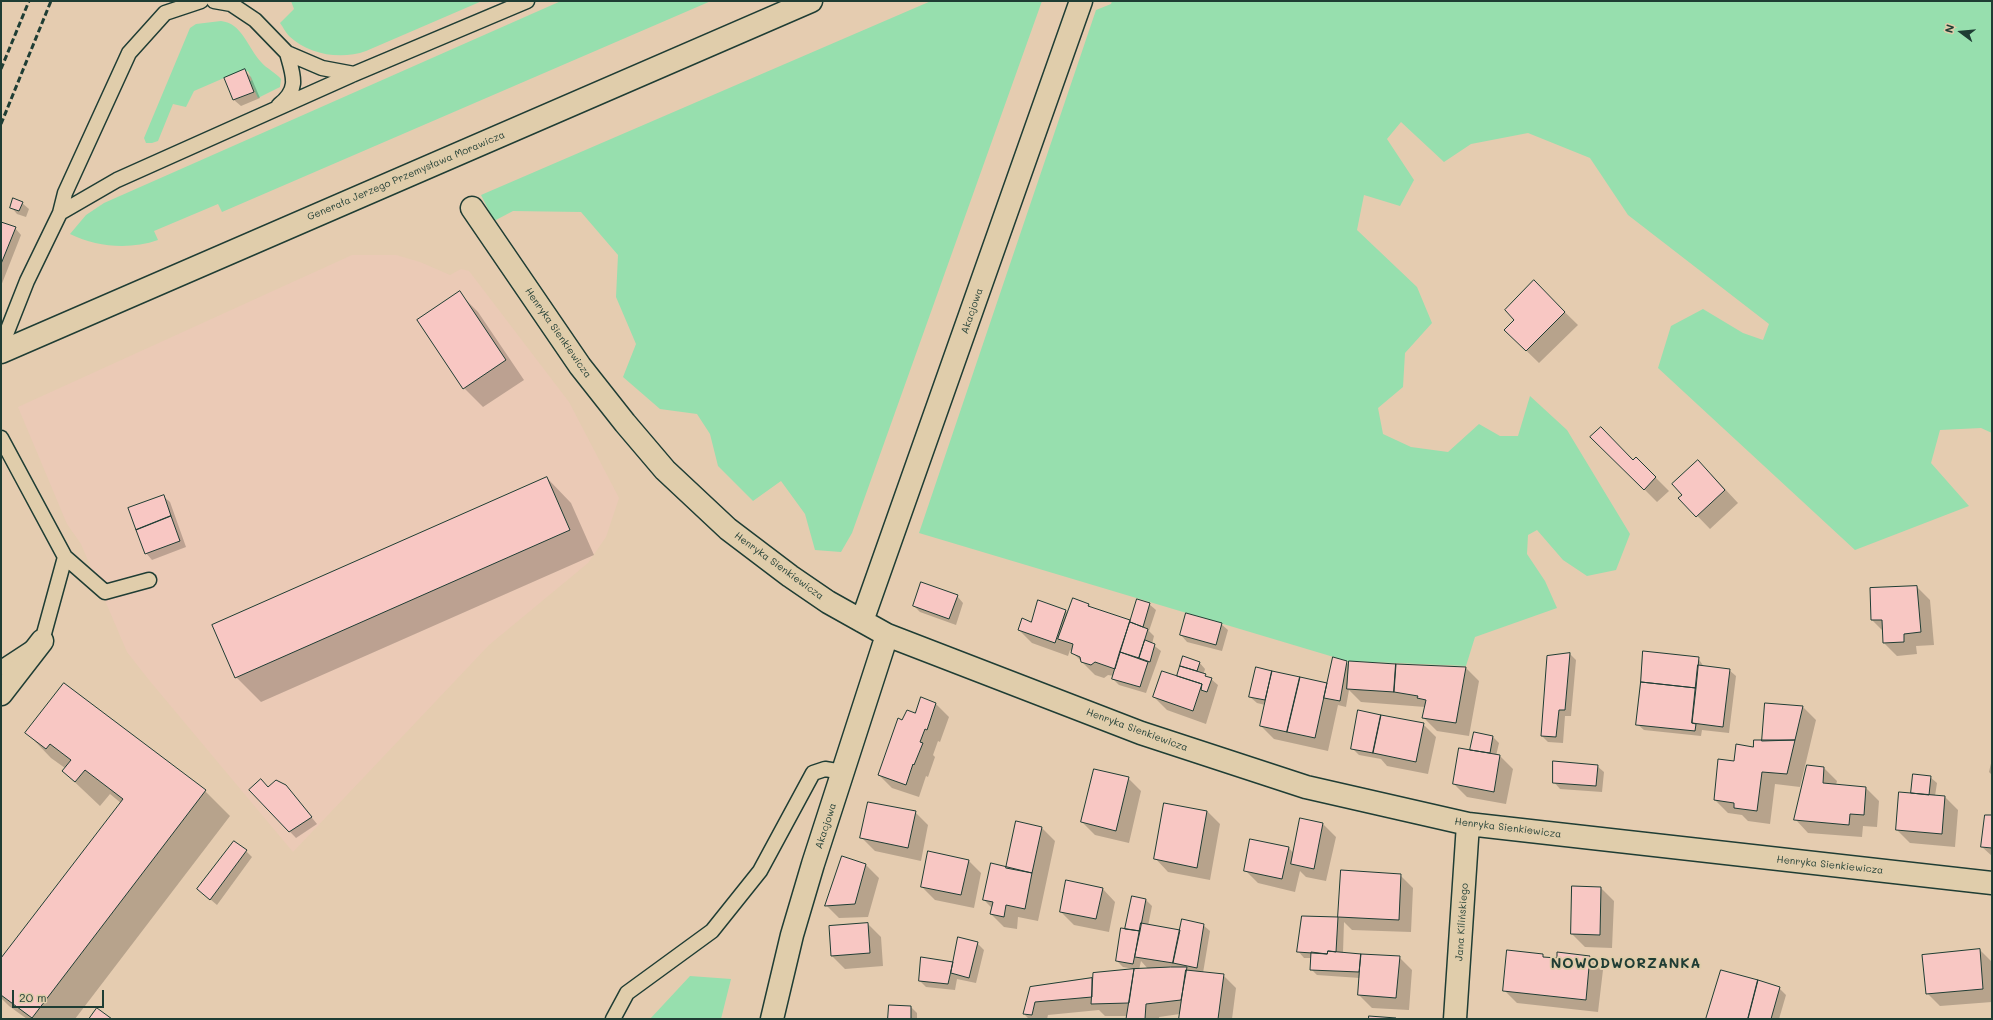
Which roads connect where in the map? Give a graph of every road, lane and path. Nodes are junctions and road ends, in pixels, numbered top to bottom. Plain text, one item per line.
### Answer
1 (201, 1) edge
2 (214, 1) edge
3 (528, 1) edge
4 (811, 1) edge
5 (1081, 1) edge
6 (287, 53) junction
7 (354, 74) junction
8 (267, 113) junction
9 (472, 208) dead end
10 (60, 213) junction
11 (1, 347) edge
12 (1, 352) edge
13 (1, 438) edge
14 (65, 557) junction
15 (149, 580) dead end
16 (862, 621) junction
17 (887, 635) junction
18 (42, 641) junction
19 (1, 668) edge
20 (1, 694) edge
21 (843, 772) junction
22 (1468, 824) junction
23 (1992, 884) edge
24 (613, 1019) edge
25 (772, 1019) edge
26 (1455, 1019) edge

1 - 10 lane
2 - 6 lane
3 - 7 lane
4 - 12 street, Generała Jerzego Przemysława Morawicza
5 - 16 street, Akacjowa
6 - 7 lane
6 - 8 lane
7 - 8 lane
8 - 10 lane
9 - 16 street, Henryka Sienkiewicza
10 - 11 lane
13 - 14 lane
14 - 15 lane
14 - 18 lane
16 - 17 street, Henryka Sienkiewicza
17 - 21 street, Akacjowa
17 - 22 street, Henryka Sienkiewicza
18 - 19 lane
18 - 20 street
21 - 24 lane
21 - 25 street, Akacjowa
22 - 23 street, Henryka Sienkiewicza
22 - 26 street, Jana Kilińskiego

